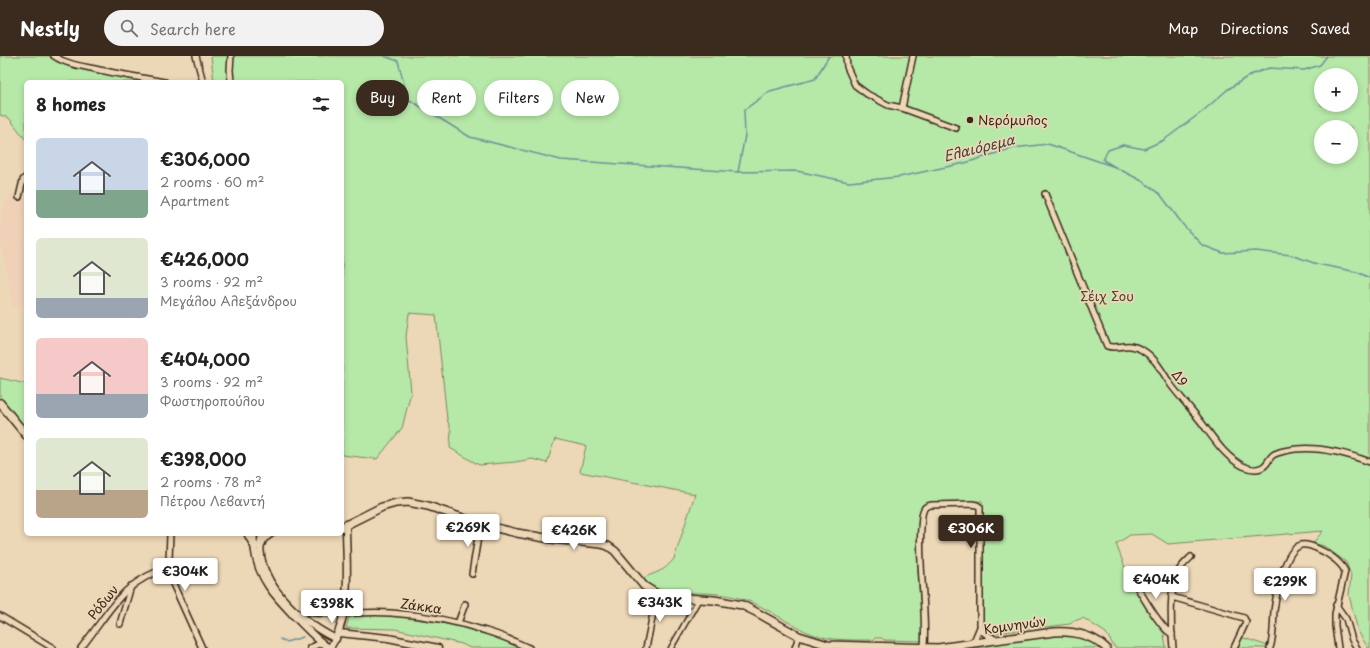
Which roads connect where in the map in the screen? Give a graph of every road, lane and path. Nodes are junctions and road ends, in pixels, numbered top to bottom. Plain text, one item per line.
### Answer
1 (54, 56) edge
2 (196, 56) edge
3 (231, 56) edge
4 (846, 56) edge
5 (913, 56) edge
6 (153, 80) edge
7 (202, 80) edge
8 (231, 80) edge
9 (902, 108) junction
10 (956, 128) dead end
11 (24, 179) edge
12 (1045, 194) dead end
13 (19, 197) dead end
14 (0, 403) edge
15 (24, 433) edge
16 (1370, 462) edge
17 (480, 524) junction
18 (344, 526) edge
19 (170, 536) edge
20 (250, 536) edge
21 (255, 536) edge
22 (261, 536) edge
23 (267, 536) edge
24 (257, 545) junction
25 (1191, 557) dead end
26 (170, 567) junction
27 (472, 574) dead end
28 (1131, 577) dead end
29 (131, 586) junction
30 (657, 594) junction
31 (1172, 597) junction
32 (699, 599) junction
33 (465, 604) dead end
34 (1336, 605) junction
35 (654, 607) junction
36 (692, 611) junction
37 (305, 612) dead end
38 (344, 614) junction
39 (0, 616) edge
40 (458, 623) junction
41 (120, 624) dead end
42 (980, 627) junction
43 (339, 633) junction
44 (1172, 634) junction
45 (799, 636) junction
46 (336, 639) junction
47 (996, 640) junction
48 (321, 643) junction
49 (971, 643) junction
50 (828, 645) junction
51 (890, 647) edge
52 (924, 647) edge
53 (53, 648) edge
54 (82, 648) edge
55 (202, 648) edge
56 (310, 648) edge
57 (330, 648) edge
58 (438, 648) edge
59 (529, 648) edge
60 (646, 648) edge
61 (671, 648) edge
62 (795, 648) edge
63 (836, 648) edge
64 (938, 648) edge
65 (1106, 648) edge
66 (1173, 648) edge
67 (1234, 648) edge
68 (1270, 648) edge
69 (1338, 648) edge
70 (1357, 648) edge

1 - 6 street
2 - 7 street
3 - 8 street
4 - 9 street
5 - 9 street
9 - 10 street
11 - 13 street
12 - 16 street, Δ9
14 - 15 main road
17 - 18 main road
17 - 27 street
17 - 30 main road
18 - 38 street
19 - 26 street
20 - 24 main road
21 - 24 street
22 - 24 street
23 - 24 main road
24 - 46 street
24 - 48 street
25 - 31 street
26 - 29 street, Ρόδων
26 - 55 street
28 - 44 street
29 - 41 street
29 - 54 street, Ρόδων
30 - 32 main road
30 - 35 street
31 - 44 street
31 - 67 street
32 - 36 street
32 - 45 main road
33 - 40 street
34 - 68 street
34 - 69 street
34 - 70 street
35 - 36 street
35 - 60 street
36 - 61 street
37 - 38 street, Ζάκκα
38 - 40 street, Ζάκκα
38 - 43 street
39 - 53 street
40 - 59 street, Ζάκκα
42 - 47 street
42 - 49 street
42 - 52 street
43 - 46 street
43 - 58 street
44 - 66 street
45 - 50 main road
45 - 62 street
46 - 57 street
47 - 49 main road, Κομνηνών
47 - 65 main road, Κομνηνών
48 - 56 street
48 - 57 street
49 - 64 main road, Κομνηνών
50 - 51 main road, Κομνηνών
50 - 63 main road
51 - 52 main road, Κομνηνών
52 - 64 main road, Κομνηνών

